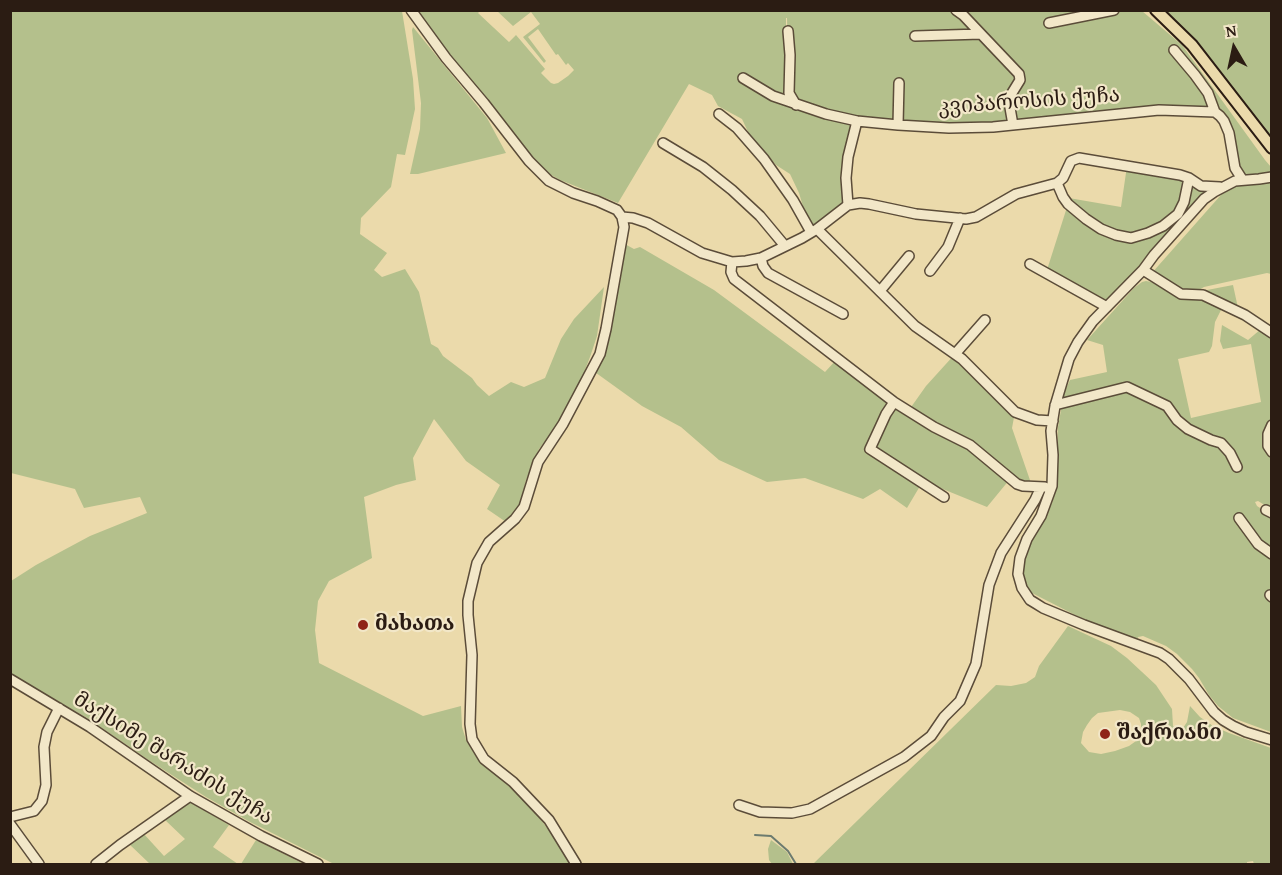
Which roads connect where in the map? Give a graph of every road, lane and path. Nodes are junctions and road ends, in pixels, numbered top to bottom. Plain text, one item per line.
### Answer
1 (411, 10) edge
2 (956, 10) edge
3 (1114, 10) edge
4 (1156, 10) edge
5 (1049, 23) dead end
6 (788, 31) dead end
7 (981, 34) junction
8 (915, 36) dead end
9 (1174, 50) dead end
10 (743, 78) dead end
11 (899, 83) dead end
12 (796, 105) junction
13 (1215, 112) junction
14 (719, 114) dead end
15 (857, 121) junction
16 (898, 125) junction
17 (1013, 125) junction
18 (663, 144) dead end
19 (1272, 148) edge
20 (1272, 177) edge
21 (1189, 178) junction
22 (1242, 179) junction
23 (1057, 183) junction
24 (1222, 187) junction
25 (848, 205) junction
26 (622, 217) junction
27 (960, 218) junction
28 (814, 230) junction
29 (785, 246) junction
30 (909, 256) dead end
31 (761, 258) junction
32 (732, 262) junction
33 (1030, 264) dead end
34 (1143, 270) junction
35 (930, 271) dead end
36 (880, 291) junction
37 (1107, 307) junction
38 (843, 314) dead end
39 (985, 320) dead end
40 (1272, 333) edge
41 (955, 354) junction
42 (894, 402) junction
43 (1055, 405) junction
44 (1053, 421) junction
45 (1272, 425) edge
46 (1272, 452) edge
47 (1237, 467) dead end
48 (1052, 486) junction
49 (1041, 488) junction
50 (944, 497) dead end
51 (1239, 518) dead end
52 (1272, 554) edge
53 (10, 679) edge
54 (59, 708) junction
55 (1272, 740) edge
56 (190, 796) junction
57 (739, 805) dead end
58 (10, 817) edge
59 (10, 824) edge
60 (39, 864) edge
61 (96, 864) edge
62 (318, 864) edge
63 (576, 864) edge

1 - 26 street
2 - 7 street
3 - 5 street
4 - 19 main road
6 - 12 street
7 - 8 street
7 - 17 street
9 - 13 street
10 - 12 street, კვიპაროსის ქუჩა
11 - 16 street
12 - 15 street, კვიპაროსის ქუჩა
13 - 17 street, კვიპაროსის ქუჩა
13 - 22 street
14 - 28 street
15 - 16 street, კვიპაროსის ქუჩა
15 - 25 street
16 - 17 street, კვიპაროსის ქუჩა
18 - 29 street
20 - 22 street
21 - 23 street
21 - 23 street
21 - 24 street
22 - 24 street
23 - 27 street
24 - 34 street
25 - 27 street
25 - 28 street
26 - 32 street
26 - 63 street
27 - 35 street
28 - 29 street
28 - 36 street
29 - 31 street
30 - 36 street
31 - 32 street
31 - 38 street
32 - 42 street
33 - 37 street
34 - 37 street
34 - 40 street
36 - 41 street
37 - 43 street
39 - 41 street
41 - 44 street
42 - 49 street
42 - 50 street
43 - 44 street
43 - 47 street
44 - 48 street
45 - 46 street
48 - 49 street
48 - 55 street
49 - 57 street
51 - 52 street
53 - 54 street, მაქსიმე შარაძის ქუჩა
54 - 56 street, მაქსიმე შარაძის ქუჩა
54 - 58 street
56 - 61 street
56 - 62 street, მაქსიმე შარაძის ქუჩა
59 - 60 street

